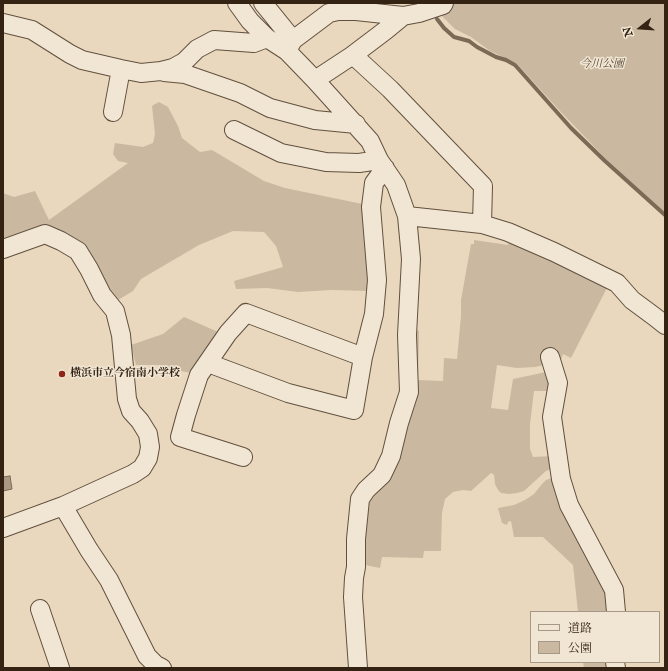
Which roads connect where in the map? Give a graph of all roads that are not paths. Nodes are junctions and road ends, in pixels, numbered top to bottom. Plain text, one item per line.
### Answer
1 (238, 3) edge
2 (263, 3) edge
3 (444, 3) edge
4 (353, 7) edge
5 (409, 11) edge
6 (3, 23) edge
7 (267, 38) junction
8 (290, 46) junction
9 (353, 55) junction
10 (121, 69) junction
11 (161, 71) junction
12 (315, 80) junction
13 (113, 112) dead end
14 (356, 124) junction
15 (234, 130) dead end
16 (382, 164) junction
17 (407, 216) junction
18 (482, 224) junction
19 (3, 250) edge
20 (665, 325) edge
21 (363, 357) junction
22 (550, 357) dead end
23 (208, 363) junction
24 (243, 457) dead end
25 (63, 506) junction
26 (3, 528) edge
27 (40, 609) dead end
28 (616, 611) edge
29 (60, 668) edge
30 (162, 668) edge
31 (358, 668) edge

1 - 7 street
2 - 8 street
3 - 5 street
4 - 5 street
4 - 8 street
5 - 9 street
6 - 10 street
7 - 8 street
7 - 11 street
8 - 12 street
9 - 12 street
9 - 18 street
10 - 11 street
10 - 13 street
11 - 14 street
12 - 14 street
14 - 16 street
15 - 16 street
16 - 17 street
16 - 21 street
17 - 18 street
17 - 31 street
18 - 20 street
19 - 25 street
21 - 23 street
21 - 23 street
22 - 28 street
23 - 24 street
25 - 26 street
25 - 30 street
27 - 29 street

